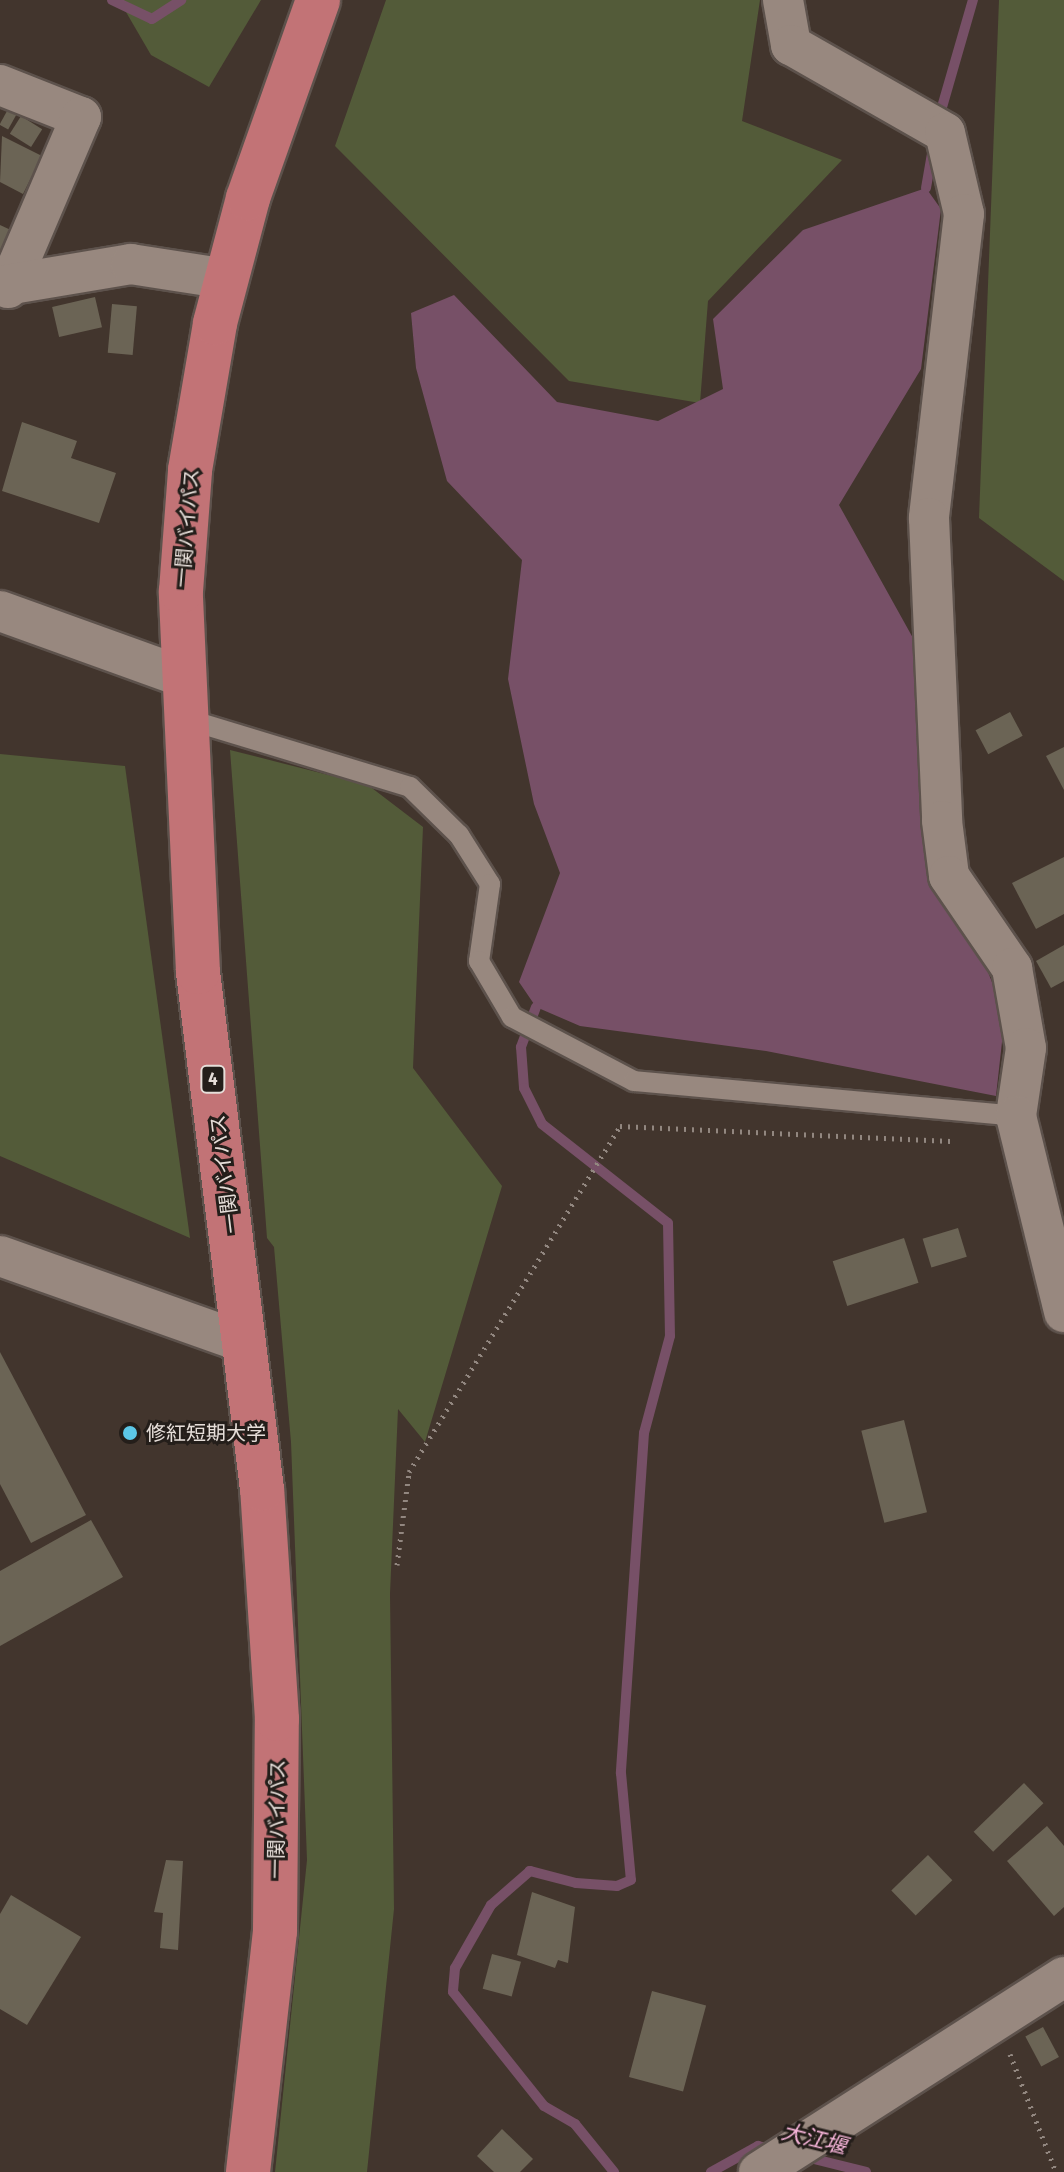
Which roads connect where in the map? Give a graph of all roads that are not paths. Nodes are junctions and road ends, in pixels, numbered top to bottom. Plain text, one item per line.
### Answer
1 (318, 0) edge
2 (783, 0) edge
3 (0, 85) edge
4 (227, 279) junction
5 (6, 287) edge
6 (0, 611) edge
7 (183, 697) junction
8 (1016, 1116) junction
9 (0, 1256) edge
10 (1064, 1312) edge
11 (243, 1342) junction
12 (1064, 1977) edge
13 (248, 2172) edge
14 (759, 2172) edge

1 - 4 highway, 一関バイパス / 4
2 - 8 street
3 - 5 street
4 - 5 street
4 - 7 highway, 一関バイパス / 4
6 - 7 street
7 - 8 lane
7 - 11 highway, 一関バイパス / 4
8 - 10 street
9 - 11 street
11 - 13 highway, 一関バイパス / 4
12 - 14 street

